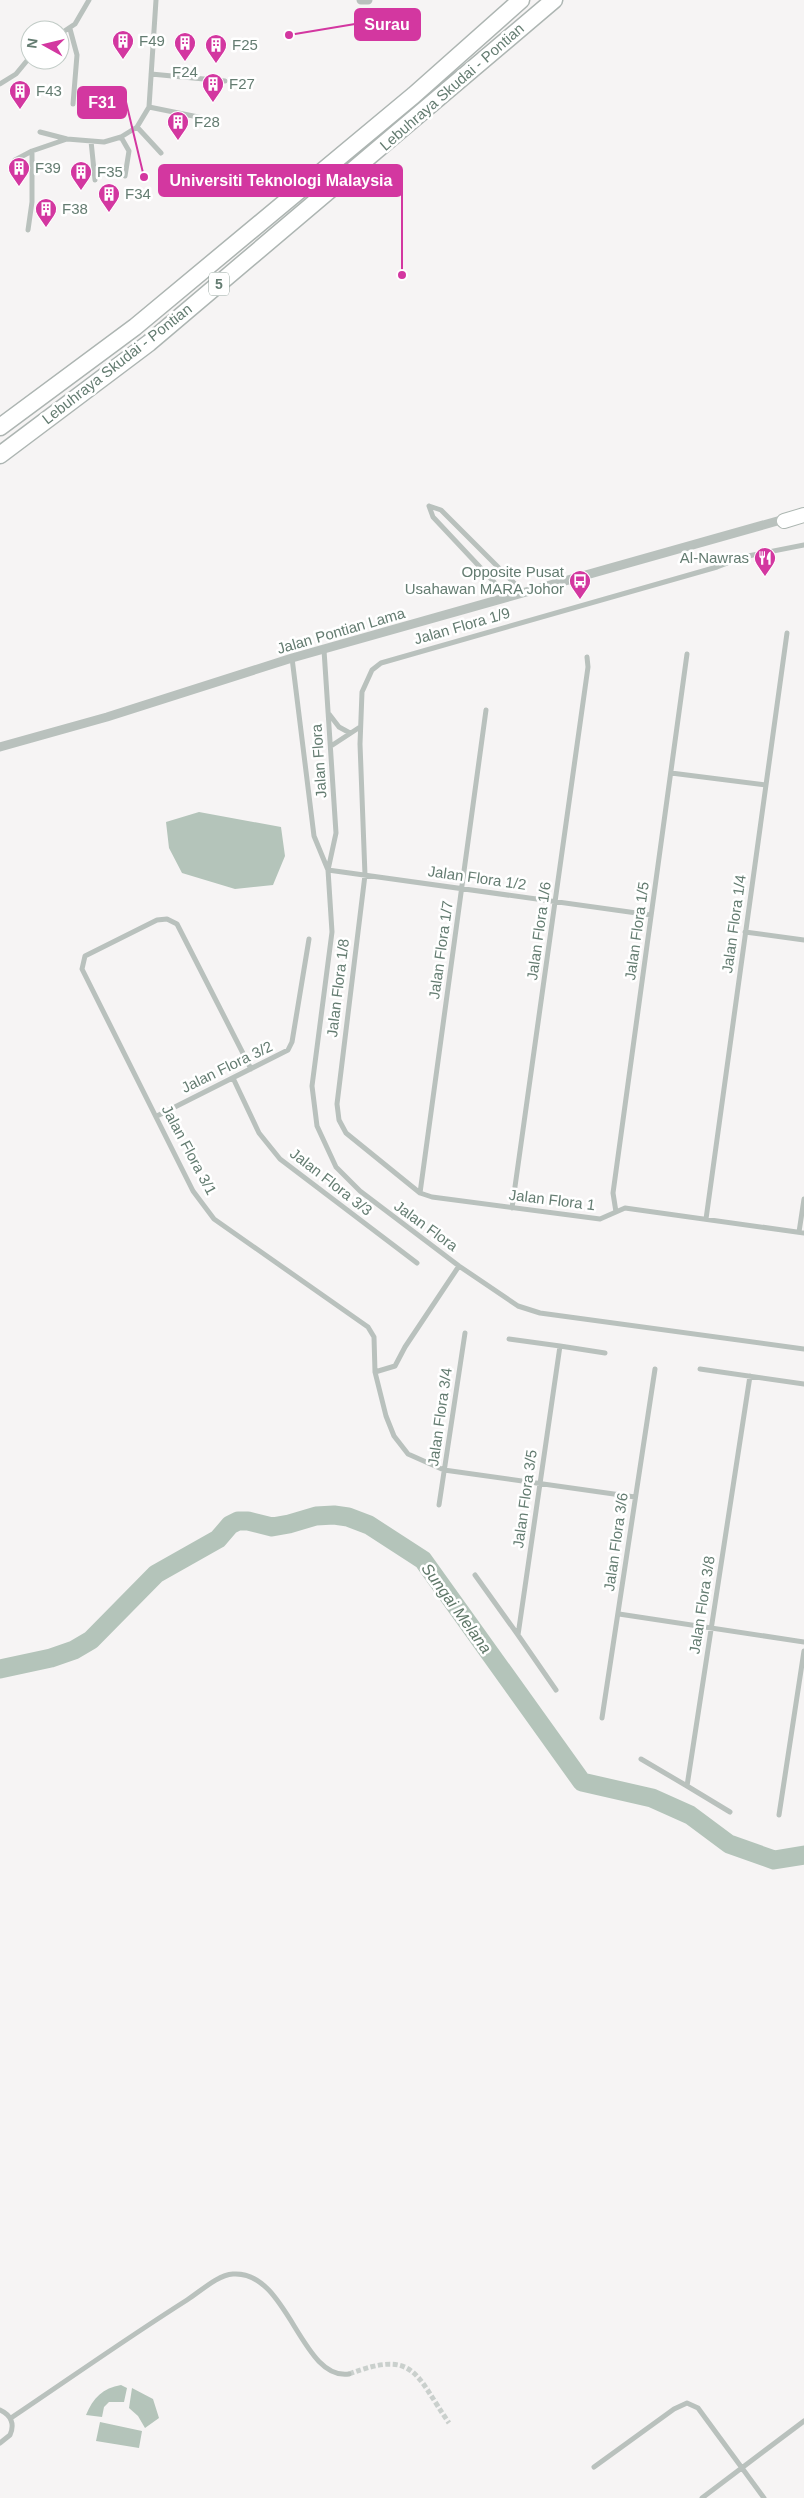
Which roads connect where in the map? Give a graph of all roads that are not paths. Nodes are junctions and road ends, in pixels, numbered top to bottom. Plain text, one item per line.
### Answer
1 (89, 0) edge
2 (156, 0) edge
3 (361, 0) edge
4 (368, 0) edge
5 (520, 0) edge
6 (554, 0) edge
7 (70, 29) joint
8 (20, 69) edge
9 (151, 74) junction
10 (225, 81) dead end
11 (0, 84) edge
12 (73, 104) dead end
13 (148, 107) junction
14 (213, 120) dead end
15 (137, 127) junction
16 (40, 132) dead end
17 (121, 138) junction
18 (67, 139) junction
19 (91, 141) junction
20 (32, 151) junction
21 (160, 152) dead end
22 (15, 160) dead end
23 (125, 176) dead end
24 (96, 180) dead end
25 (28, 230) dead end
26 (0, 428) edge
27 (0, 455) edge
28 (804, 510) edge
29 (804, 515) edge
30 (784, 520) junction
31 (804, 545) edge
32 (524, 594) junction
33 (509, 598) junction
34 (787, 633) dead end
35 (324, 650) junction
36 (688, 654) dead end
37 (587, 657) dead end
38 (292, 658) junction
39 (486, 710) dead end
40 (328, 711) junction
41 (360, 728) junction
42 (350, 732) junction
43 (331, 746) junction
44 (0, 747) edge
45 (671, 773) junction
46 (766, 785) junction
47 (328, 870) junction
48 (365, 875) junction
49 (462, 889) junction
50 (555, 902) junction
51 (651, 915) junction
52 (746, 932) junction
53 (309, 940) dead end
54 (804, 940) edge
55 (251, 1069) junction
56 (233, 1078) junction
57 (337, 1104) joint
58 (157, 1116) junction
59 (420, 1193) junction
60 (804, 1199) edge
61 (512, 1208) junction
62 (616, 1212) junction
63 (706, 1219) junction
64 (802, 1233) edge
65 (417, 1264) dead end
66 (459, 1266) junction
67 (465, 1332) dead end
68 (509, 1339) dead end
69 (560, 1346) junction
70 (804, 1349) edge
71 (605, 1353) dead end
72 (655, 1369) dead end
73 (700, 1369) dead end
74 (375, 1372) junction
75 (750, 1376) junction
76 (804, 1384) edge
77 (444, 1470) junction
78 (540, 1484) junction
79 (635, 1497) junction
80 (439, 1505) dead end
81 (475, 1575) dead end
82 (619, 1614) junction
83 (711, 1628) junction
84 (518, 1634) junction
85 (804, 1642) edge
86 (804, 1651) edge
87 (556, 1690) dead end
88 (602, 1718) dead end
89 (641, 1760) dead end
90 (687, 1786) junction
91 (730, 1812) dead end
92 (779, 1815) dead end
93 (349, 2374) tunnel mouth
94 (0, 2410) edge
95 (11, 2418) junction
96 (804, 2421) edge
97 (0, 2443) edge
98 (594, 2467) dead end
99 (742, 2468) junction
100 (702, 2498) edge
101 (764, 2498) edge

1 - 7 street
2 - 9 street
3 - 4 street
5 - 26 highway, Lebuhraya Skudai - Pontian / 5
6 - 27 highway, Lebuhraya Skudai - Pontian / 5
7 - 12 street
8 - 11 street
9 - 10 street
9 - 13 street
13 - 14 street
13 - 15 street
15 - 17 street
15 - 21 street
16 - 18 street
17 - 19 street
17 - 23 street
18 - 19 street
18 - 20 street
19 - 24 street
20 - 22 street
20 - 25 street
28 - 30 street, Jalan Pontian Lama
29 - 30 main road
30 - 32 street, Jalan Pontian Lama
31 - 41 street, Jalan Flora 1/9
32 - 33 street, Jalan Pontian Lama
32 - 33 street
33 - 35 street, Jalan Pontian Lama
34 - 46 street, Jalan Flora 1/4
35 - 38 street, Jalan Pontian Lama
35 - 40 street, Jalan Flora
36 - 45 street, Jalan Flora 1/5
37 - 50 street, Jalan Flora 1/6
38 - 44 street, Jalan Pontian Lama
38 - 47 street, Jalan Flora
39 - 49 street, Jalan Flora 1/7
40 - 42 street
40 - 43 street, Jalan Flora
41 - 42 street
41 - 48 street, Jalan Flora 1/9
42 - 43 street
43 - 47 street, Jalan Flora
45 - 46 street
45 - 51 street, Jalan Flora 1/5
46 - 52 street, Jalan Flora 1/4
47 - 48 street, Jalan Flora 1/2
47 - 66 street, Jalan Flora
48 - 49 street, Jalan Flora 1/2
48 - 57 street, Jalan Flora 1/8
49 - 50 street, Jalan Flora 1/2
49 - 59 street, Jalan Flora 1/7
50 - 51 street, Jalan Flora 1/2
50 - 61 street, Jalan Flora 1/6
51 - 62 street, Jalan Flora 1/5
52 - 54 street
52 - 63 street, Jalan Flora 1/4
53 - 55 street, Jalan Flora 3/2
55 - 56 street, Jalan Flora 3/2
55 - 58 street, Jalan Flora 3/1
56 - 58 street, Jalan Flora 3/2
56 - 65 street, Jalan Flora 3/3
57 - 59 street, Jalan Flora 1
58 - 74 street, Jalan Flora 3/1
59 - 61 street, Jalan Flora 1
60 - 64 street
61 - 62 street, Jalan Flora 1
62 - 63 street, Jalan Flora 1
63 - 64 street, Jalan Flora 1
66 - 70 street, Jalan Flora
66 - 74 street
67 - 77 street, Jalan Flora 3/4
68 - 69 street
69 - 71 street
69 - 78 street, Jalan Flora 3/5
72 - 79 street, Jalan Flora 3/6
73 - 75 street
74 - 77 street, Jalan Flora 3/1
75 - 76 street
75 - 83 street, Jalan Flora 3/8
77 - 78 street, Jalan Flora 3/1
77 - 80 street, Jalan Flora 3/4
78 - 79 street, Jalan Flora 3/1
78 - 84 street, Jalan Flora 3/5
79 - 82 street, Jalan Flora 3/6
81 - 84 street
82 - 83 street
82 - 88 street, Jalan Flora 3/6
83 - 85 street
83 - 90 street, Jalan Flora 3/8
84 - 87 street
86 - 92 street
89 - 90 street
90 - 91 street
93 - 95 street
94 - 95 street
95 - 97 street
96 - 99 street
98 - 99 street
99 - 100 street
99 - 101 street

